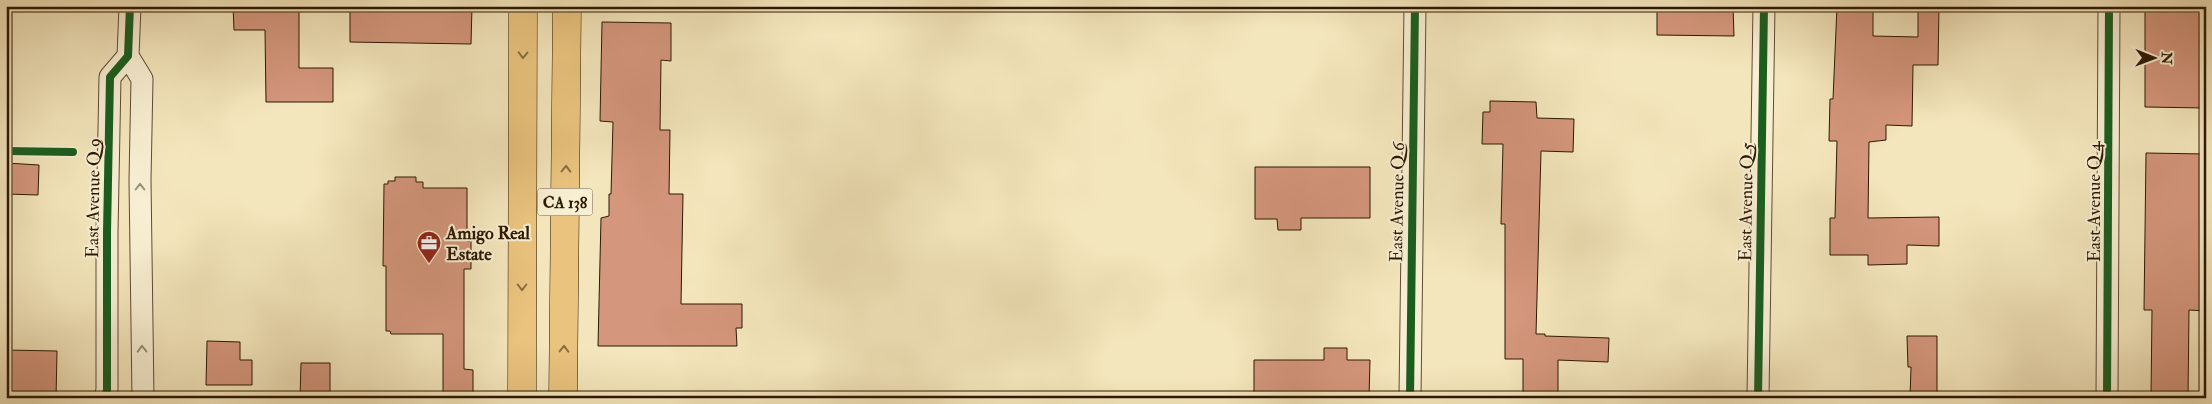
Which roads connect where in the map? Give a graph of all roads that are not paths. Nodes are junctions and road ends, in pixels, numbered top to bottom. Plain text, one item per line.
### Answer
1 (130, 6) edge
2 (523, 6) edge
3 (567, 6) edge
4 (1415, 6) edge
5 (1764, 6) edge
6 (2109, 6) edge
7 (128, 56) junction
8 (105, 398) edge
9 (143, 398) edge
10 (522, 398) edge
11 (563, 398) edge
12 (1410, 398) edge
13 (1758, 398) edge
14 (2108, 398) edge

1 - 7 street
2 -> 10 highway, CA 138
11 -> 3 highway, CA 138
4 - 12 street, East Avenue Q 6
5 - 13 street, East Avenue Q 5
6 - 14 street, East Avenue Q 4
7 - 8 street, East Avenue Q 9
9 -> 7 street

